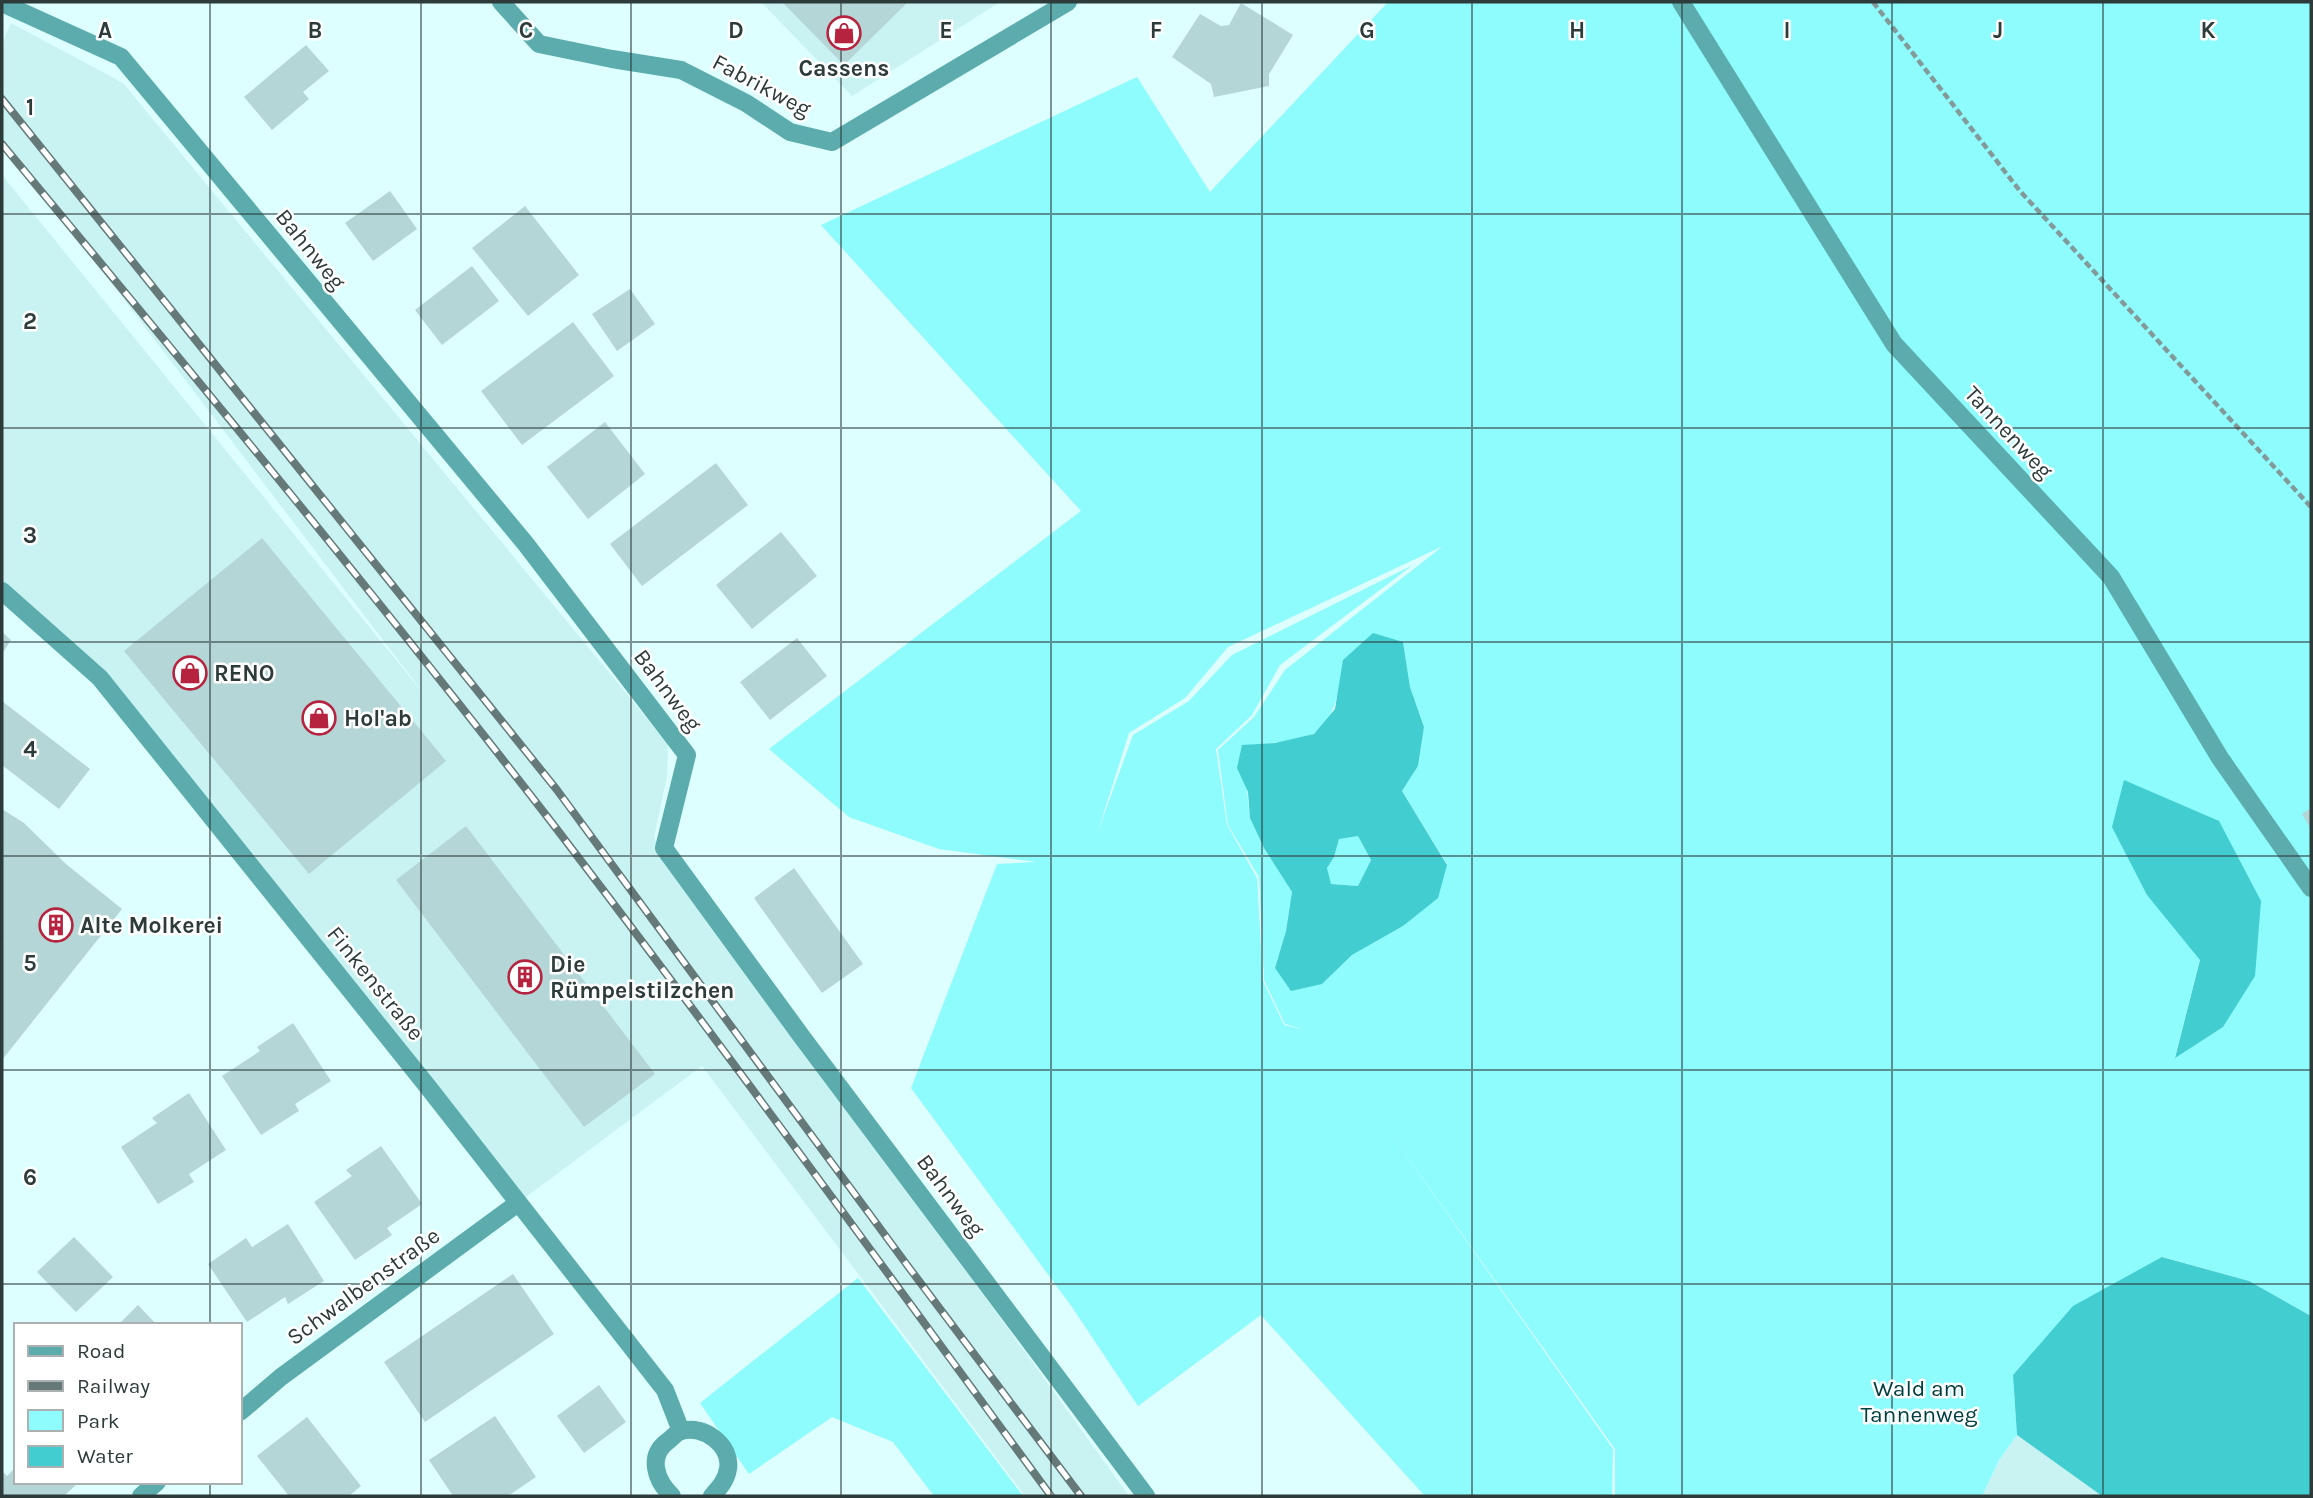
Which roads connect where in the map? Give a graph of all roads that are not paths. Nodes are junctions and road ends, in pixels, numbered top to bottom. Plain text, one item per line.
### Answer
1 (502, 2) edge
2 (1068, 2) edge
3 (1681, 2) edge
4 (2, 3) edge
5 (2, 591) edge
6 (2311, 888) edge
7 (519, 1203) junction
8 (242, 1410) edge
9 (681, 1431) junction
10 (155, 1484) edge
11 (141, 1496) edge
12 (672, 1496) edge
13 (712, 1496) edge
14 (1146, 1496) edge

1 - 2 street, Fabrikweg
3 - 6 street, Tannenweg
4 - 14 street, Bahnweg
5 - 7 street, Finkenstraße
7 - 8 street, Schwalbenstraße
7 - 9 street, Finkenstraße
9 - 12 street
9 - 13 street
10 - 11 street

